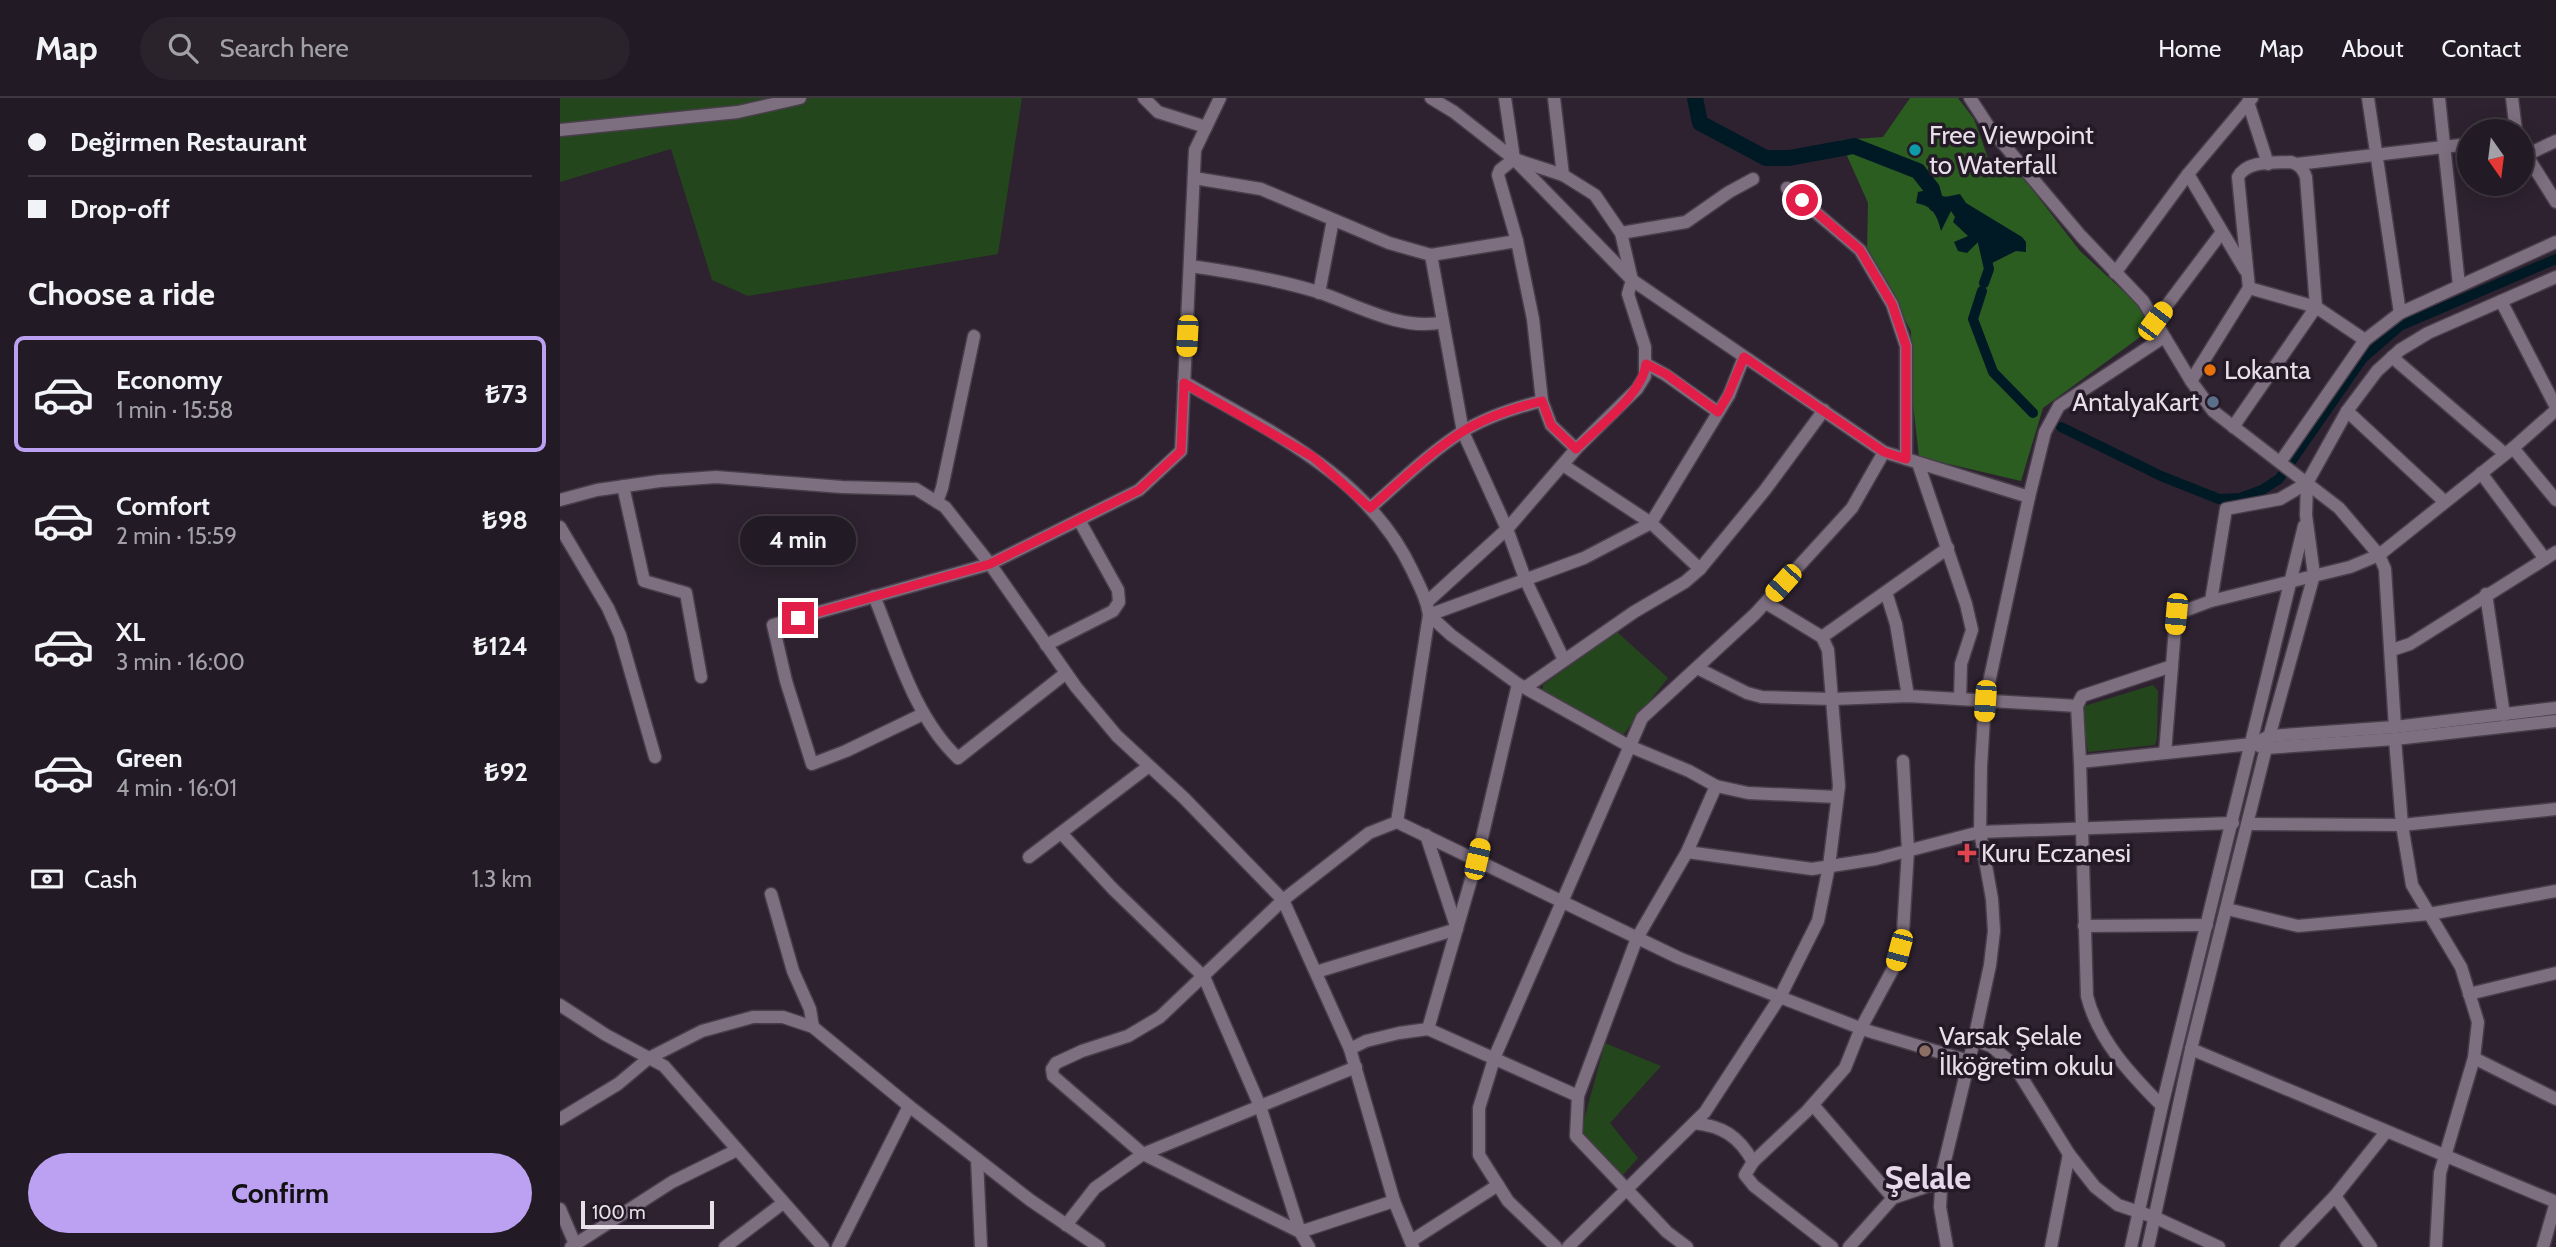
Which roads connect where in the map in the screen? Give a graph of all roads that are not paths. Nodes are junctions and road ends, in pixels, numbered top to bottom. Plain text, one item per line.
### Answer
1 (800, 98) edge
2 (1144, 98) edge
3 (1220, 98) edge
4 (1431, 98) edge
5 (1452, 98) edge
6 (1505, 98) edge
7 (1554, 98) edge
8 (1970, 98) edge
9 (2368, 98) edge
10 (2439, 98) edge
11 (2512, 98) edge
12 (2250, 100) edge
13 (1454, 112) junction
14 (2515, 119) edge
15 (1206, 127) junction
16 (560, 130) edge
17 (2556, 141) edge
18 (2446, 145) junction
19 (2457, 145) edge
20 (2534, 148) edge
21 (2376, 153) junction
22 (1514, 159) junction
23 (2267, 164) junction
24 (2297, 164) junction
25 (2534, 167) edge
26 (2188, 174) junction
27 (1563, 175) junction
28 (1194, 178) junction
29 (1753, 179) dead end
30 (1787, 187) dead end
31 (2556, 202) edge
32 (1333, 220) junction
33 (2222, 232) junction
34 (1620, 233) junction
35 (1517, 241) junction
36 (2556, 242) edge
37 (1431, 256) junction
38 (1190, 267) junction
39 (2115, 273) junction
40 (2247, 274) junction
41 (2556, 276) edge
42 (1632, 280) junction
43 (2459, 285) junction
44 (2249, 288) junction
45 (1319, 293) junction
46 (2501, 301) junction
47 (2316, 307) junction
48 (2400, 313) junction
49 (2155, 321) junction
50 (1443, 322) junction
51 (974, 336) dead end
52 (2164, 337) junction
53 (2365, 340) junction
54 (1744, 357) junction
55 (2392, 357) junction
56 (1646, 364) junction
57 (2191, 381) junction
58 (1184, 383) junction
59 (1542, 401) junction
60 (2556, 408) edge
61 (1824, 410) junction
62 (2347, 411) junction
63 (1718, 412) junction
64 (2233, 427) junction
65 (1463, 432) junction
66 (1576, 449) junction
67 (2509, 451) junction
68 (1884, 452) junction
69 (1912, 461) junction
70 (2283, 463) junction
71 (1563, 465) junction
72 (2481, 473) junction
73 (2303, 480) junction
74 (623, 486) junction
75 (2029, 497) junction
76 (560, 500) edge
77 (2556, 500) edge
78 (937, 502) junction
79 (2445, 502) junction
80 (1370, 508) junction
81 (2306, 515) junction
82 (1079, 520) junction
83 (1651, 523) junction
84 (560, 527) edge
85 (1507, 529) junction
86 (1948, 548) junction
87 (2379, 555) junction
88 (2550, 555) edge
89 (990, 564) junction
90 (1700, 569) junction
91 (2315, 575) junction
92 (2293, 580) junction
93 (1526, 581) junction
94 (1886, 592) junction
95 (2486, 594) junction
96 (874, 596) junction
97 (2211, 601) junction
98 (1766, 603) junction
99 (1428, 609) junction
100 (1822, 637) junction
101 (1046, 645) junction
102 (2392, 650) junction
103 (1564, 660) junction
104 (2172, 666) junction
105 (1697, 668) junction
106 (1066, 673) junction
107 (701, 677) dead end
108 (1522, 685) junction
109 (1908, 696) junction
110 (1833, 699) junction
111 (1960, 699) junction
112 (1985, 701) junction
113 (2077, 706) junction
114 (2556, 708) edge
115 (923, 714) junction
116 (2504, 715) junction
117 (2556, 721) edge
118 (2395, 733) junction
119 (2268, 742) junction
120 (2252, 744) junction
121 (1629, 746) junction
122 (2165, 753) junction
123 (655, 757) dead end
124 (1903, 761) dead end
125 (2080, 762) junction
126 (1149, 766) junction
127 (1716, 786) junction
128 (1837, 797) junction
129 (2556, 809) edge
130 (1397, 822) junction
131 (2233, 823) junction
132 (2248, 824) junction
133 (2402, 825) junction
134 (2080, 830) junction
135 (1061, 832) junction
136 (1980, 832) junction
137 (1426, 835) junction
138 (1908, 850) junction
139 (1687, 852) junction
140 (1029, 857) dead end
141 (1477, 859) junction
142 (1829, 866) junction
143 (2556, 891) edge
144 (771, 894) dead end
145 (1283, 900) junction
146 (1563, 901) junction
147 (2227, 909) junction
148 (2429, 914) junction
149 (2207, 925) junction
150 (2084, 926) junction
151 (1457, 929) junction
152 (1637, 937) junction
153 (1316, 972) junction
154 (2556, 973) edge
155 (1204, 977) junction
156 (2469, 994) junction
157 (1780, 997) junction
158 (563, 1010) edge
159 (813, 1027) junction
160 (1861, 1028) junction
161 (1428, 1029) junction
162 (1974, 1040) junction
163 (1350, 1049) junction
164 (2191, 1049) junction
165 (649, 1058) junction
166 (2474, 1058) junction
167 (1494, 1059) junction
168 (1969, 1061) junction
169 (1356, 1067) junction
170 (1578, 1096) junction
171 (2556, 1099) edge
172 (1813, 1105) junction
173 (909, 1106) junction
174 (1260, 1106) junction
175 (2162, 1106) junction
176 (560, 1119) edge
177 (1694, 1123) junction
178 (2386, 1132) junction
179 (737, 1150) junction
180 (1143, 1154) junction
181 (2069, 1154) junction
182 (2446, 1157) junction
183 (976, 1159) junction
184 (1753, 1162) junction
185 (1940, 1182) junction
186 (1497, 1185) junction
187 (1625, 1191) junction
188 (2335, 1196) junction
189 (1893, 1198) junction
190 (1394, 1200) junction
191 (783, 1203) junction
192 (560, 1209) edge
193 (2139, 1213) junction
194 (2154, 1217) junction
195 (1066, 1224) junction
196 (2180, 1228) junction
197 (1300, 1232) junction
198 (1412, 1244) edge
199 (573, 1246) edge
200 (725, 1247) edge
201 (823, 1247) edge
202 (838, 1247) edge
203 (981, 1247) edge
204 (1099, 1247) edge
205 (1309, 1247) edge
206 (1556, 1247) edge
207 (1568, 1247) edge
208 (1687, 1247) edge
209 (1832, 1247) edge
210 (1849, 1247) edge
211 (1947, 1247) edge
212 (2051, 1247) edge
213 (2131, 1247) edge
214 (2148, 1247) edge
215 (2193, 1247) edge
216 (2219, 1247) edge
217 (2286, 1247) edge
218 (2371, 1247) edge
219 (2436, 1247) edge
220 (2543, 1247) edge

1 - 16 street
2 - 15 street
3 - 15 street
4 - 13 street
5 - 13 street
6 - 22 street
7 - 27 street
8 - 39 street
9 - 21 street
10 - 18 street
11 - 14 street
12 - 23 street
12 - 26 street
13 - 22 street
15 - 28 street
17 - 20 street
18 - 19 street
18 - 21 street
18 - 43 street
21 - 24 street
21 - 48 street
22 - 27 street
22 - 35 street
22 - 42 street
23 - 24 street
23 - 40 street
24 - 47 street
25 - 31 street
26 - 33 street
26 - 39 street
27 - 34 street
28 - 32 street
28 - 38 street
29 - 34 street
30 - 69 street
32 - 37 street
32 - 45 street
33 - 40 street
33 - 49 street
34 - 42 street
35 - 37 street
35 - 59 street
36 - 43 street
37 - 50 street
38 - 45 street
38 - 58 street
39 - 49 street
40 - 44 street
41 - 46 street
42 - 54 street
42 - 56 street
43 - 48 street
44 - 47 street
44 - 57 street
45 - 50 street
46 - 55 street
46 - 60 street
47 - 53 street
47 - 64 street
48 - 53 street
49 - 52 street
50 - 65 street
51 - 78 street
52 - 57 street
52 - 75 street
53 - 70 street
54 - 61 street
54 - 63 street
55 - 62 street
55 - 67 street
56 - 63 street
56 - 66 street
57 - 64 street
58 - 80 street
58 - 82 street
59 - 65 street
59 - 66 street
60 - 67 street
61 - 68 street
61 - 90 street
62 - 73 street
62 - 79 street
63 - 83 street
64 - 70 street
65 - 80 street
65 - 85 street
66 - 71 street
67 - 72 street
67 - 77 street
68 - 69 street
68 - 98 street
69 - 75 street
69 - 86 street
70 - 73 street
71 - 83 street
71 - 85 street
72 - 79 street
72 - 88 street
73 - 81 street
73 - 87 street
73 - 97 street
74 - 76 street
74 - 78 street
74 - 107 street
75 - 112 street
78 - 89 street
79 - 87 street
80 - 99 street
81 - 91 street
81 - 92 street
82 - 89 street
82 - 101 street
83 - 90 street
83 - 93 street
84 - 123 street
85 - 93 street
85 - 99 street
86 - 94 street
86 - 111 street
87 - 91 street
87 - 102 street
88 - 95 street
89 - 96 street
89 - 101 street
90 - 103 street
91 - 92 street
91 - 119 street
92 - 97 street
92 - 120 street
93 - 99 street
93 - 103 street
94 - 100 street
94 - 109 street
95 - 102 street
95 - 116 street
96 - 115 street
96 - 115 street
97 - 104 street
98 - 100 street
98 - 105 street
99 - 108 street
99 - 130 street
100 - 110 street
101 - 106 street
102 - 118 street
103 - 108 street
104 - 113 street
104 - 122 street
105 - 110 street
105 - 121 street
106 - 115 street
106 - 126 street
108 - 121 street
108 - 141 street
109 - 110 street
109 - 111 street
110 - 128 street
111 - 112 street
112 - 113 street
112 - 136 street
113 - 125 street
114 - 116 street
116 - 118 street
117 - 118 street
118 - 119 street
118 - 133 street
119 - 120 street
119 - 132 street
120 - 122 street
120 - 131 street
121 - 127 street
121 - 146 street
122 - 125 street
124 - 138 street
125 - 134 street
126 - 135 street
126 - 145 street
127 - 128 street
127 - 139 street
128 - 142 street
129 - 133 street
130 - 137 street
130 - 145 street
131 - 134 street
131 - 149 street
132 - 133 street
132 - 147 street
133 - 148 street
134 - 136 street
134 - 150 street
135 - 140 street
135 - 155 street
136 - 138 street
136 - 162 street
137 - 141 street
137 - 151 street
138 - 142 street
138 - 160 street
139 - 142 street
139 - 152 street
141 - 146 street
141 - 151 street
142 - 157 street
143 - 148 street
144 - 159 street
145 - 153 street
145 - 155 street
146 - 152 street
146 - 167 street
147 - 148 street
147 - 164 street
148 - 156 street
149 - 150 street
149 - 175 street
150 - 175 street
151 - 153 street
151 - 161 street
152 - 157 street
152 - 170 street
153 - 163 street
154 - 156 street
155 - 174 street
155 - 180 street
156 - 166 street
157 - 160 street
157 - 177 street
158 - 165 street
159 - 165 street
159 - 173 street
160 - 168 street
160 - 172 street
161 - 163 street
161 - 167 street
162 - 168 street
162 - 181 street
163 - 169 street
164 - 178 street
164 - 194 street
165 - 176 street
165 - 179 street
166 - 171 street
166 - 182 street
167 - 170 street
167 - 186 street
168 - 185 street
169 - 174 street
169 - 190 street
170 - 187 street
172 - 184 street
172 - 189 street
173 - 183 street
173 - 202 street
174 - 180 street
174 - 197 street
175 - 193 street
177 - 184 street
177 - 187 street
178 - 182 street
178 - 188 street
179 - 191 street
179 - 199 street
180 - 195 street
180 - 197 street
181 - 193 street
181 - 212 street
182 - 219 street
182 - 220 street
183 - 195 street
183 - 203 street
184 - 209 street
185 - 189 street
185 - 211 street
186 - 198 street
186 - 206 street
187 - 207 street
187 - 208 street
188 - 217 street
188 - 218 street
189 - 210 street
190 - 197 street
190 - 198 street
191 - 200 street
191 - 201 street
192 - 199 street
193 - 194 street
193 - 213 street
194 - 196 street
194 - 214 street
195 - 204 street
196 - 215 street
196 - 216 street
197 - 205 street

